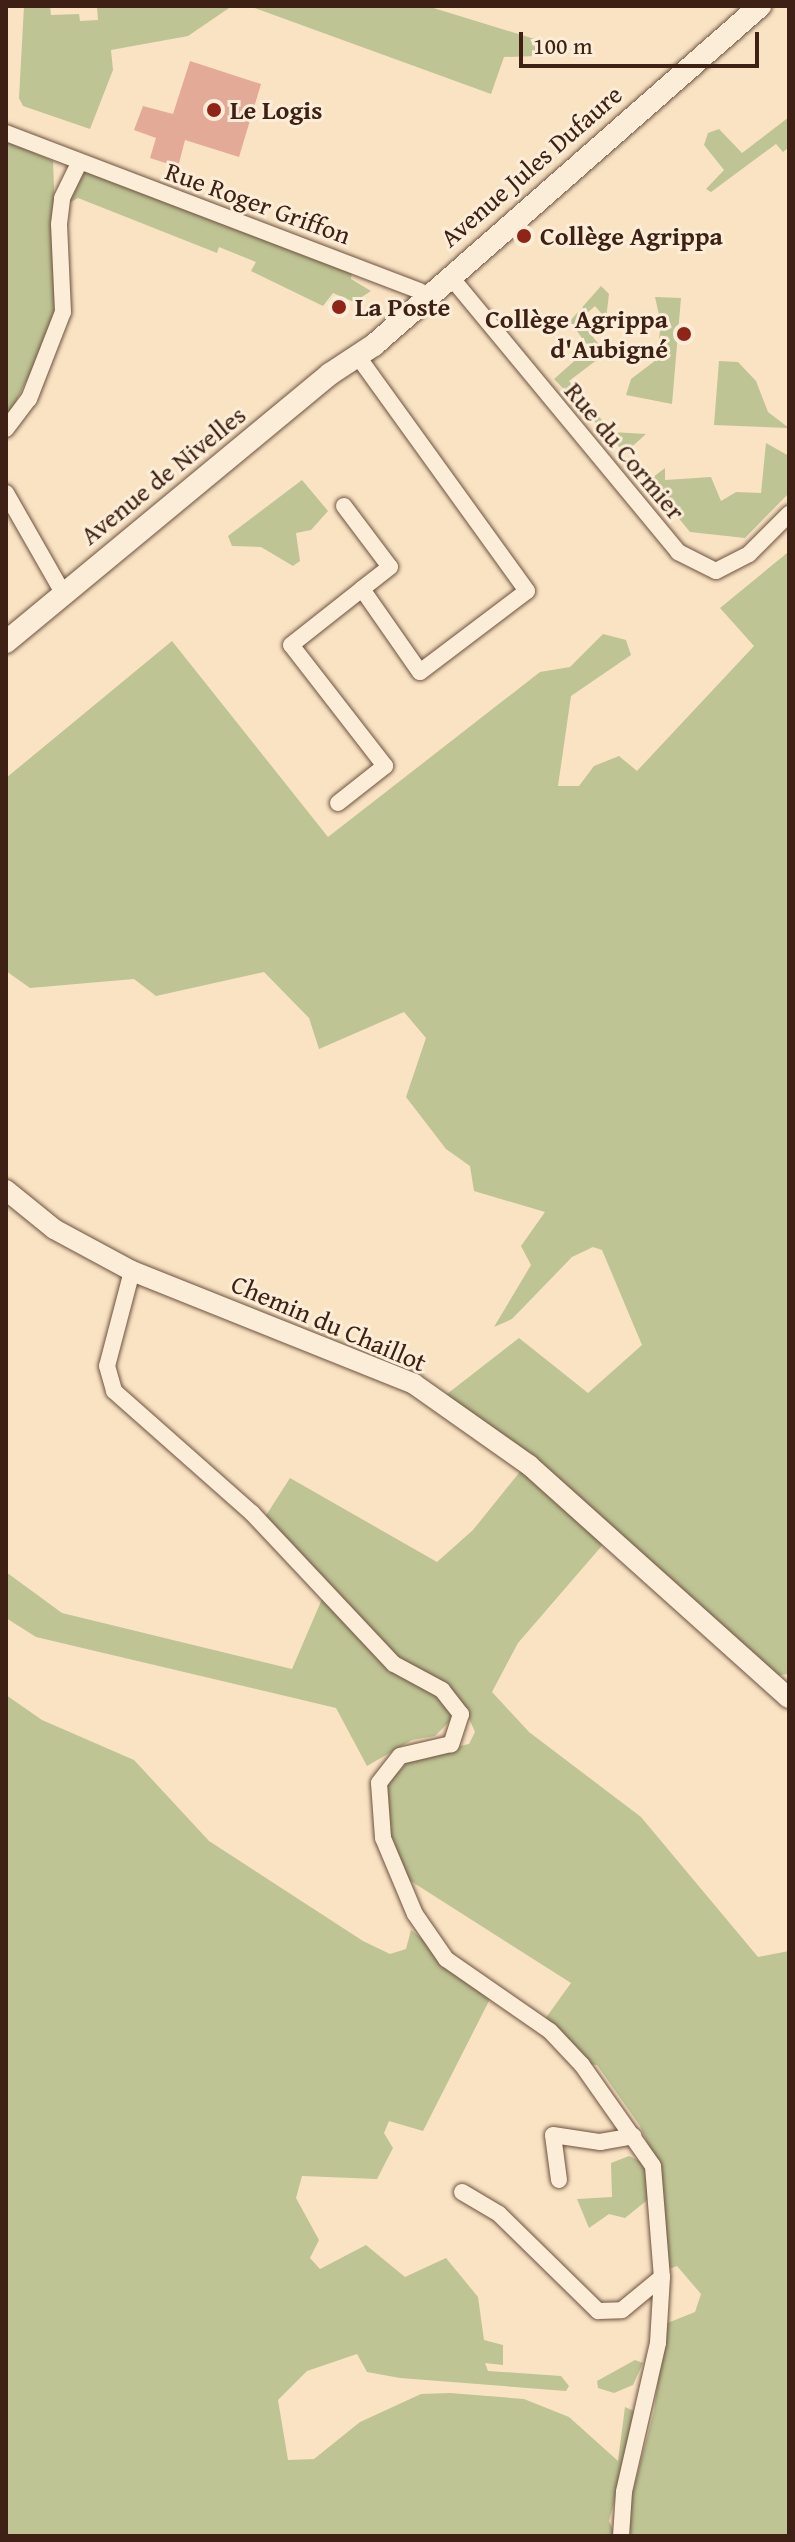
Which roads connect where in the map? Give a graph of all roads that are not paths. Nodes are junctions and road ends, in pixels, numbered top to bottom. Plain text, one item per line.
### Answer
1 (760, 6) edge
2 (6, 133) edge
3 (79, 163) junction
4 (450, 276) junction
5 (420, 291) junction
6 (356, 354) junction
7 (6, 429) edge
8 (6, 493) edge
9 (344, 506) dead end
10 (789, 514) edge
11 (362, 589) junction
12 (63, 593) junction
13 (6, 642) edge
14 (338, 803) dead end
15 (6, 1190) edge
16 (132, 1271) junction
17 (789, 1698) edge
18 (633, 2136) junction
19 (559, 2180) dead end
20 (462, 2192) dead end
21 (662, 2277) junction
22 (621, 2536) edge

1 - 4 main road, Avenue Jules Dufaure
2 - 3 street, Rue Roger Griffon
3 - 5 street, Rue Roger Griffon
3 - 7 street
4 - 5 main road, Avenue de Nivelles
4 - 6 main road, Avenue de Nivelles
4 - 10 street, Rue du Cormier
5 - 6 main road, Avenue de Nivelles
6 - 11 street
6 - 12 main road, Avenue de Nivelles
8 - 12 street
9 - 11 street
11 - 14 street
12 - 13 main road, Avenue de Nivelles
15 - 16 street, Chemin du Chaillot
16 - 17 street, Chemin du Chaillot
16 - 18 street
18 - 19 street
18 - 21 street
20 - 21 street
21 - 22 street

